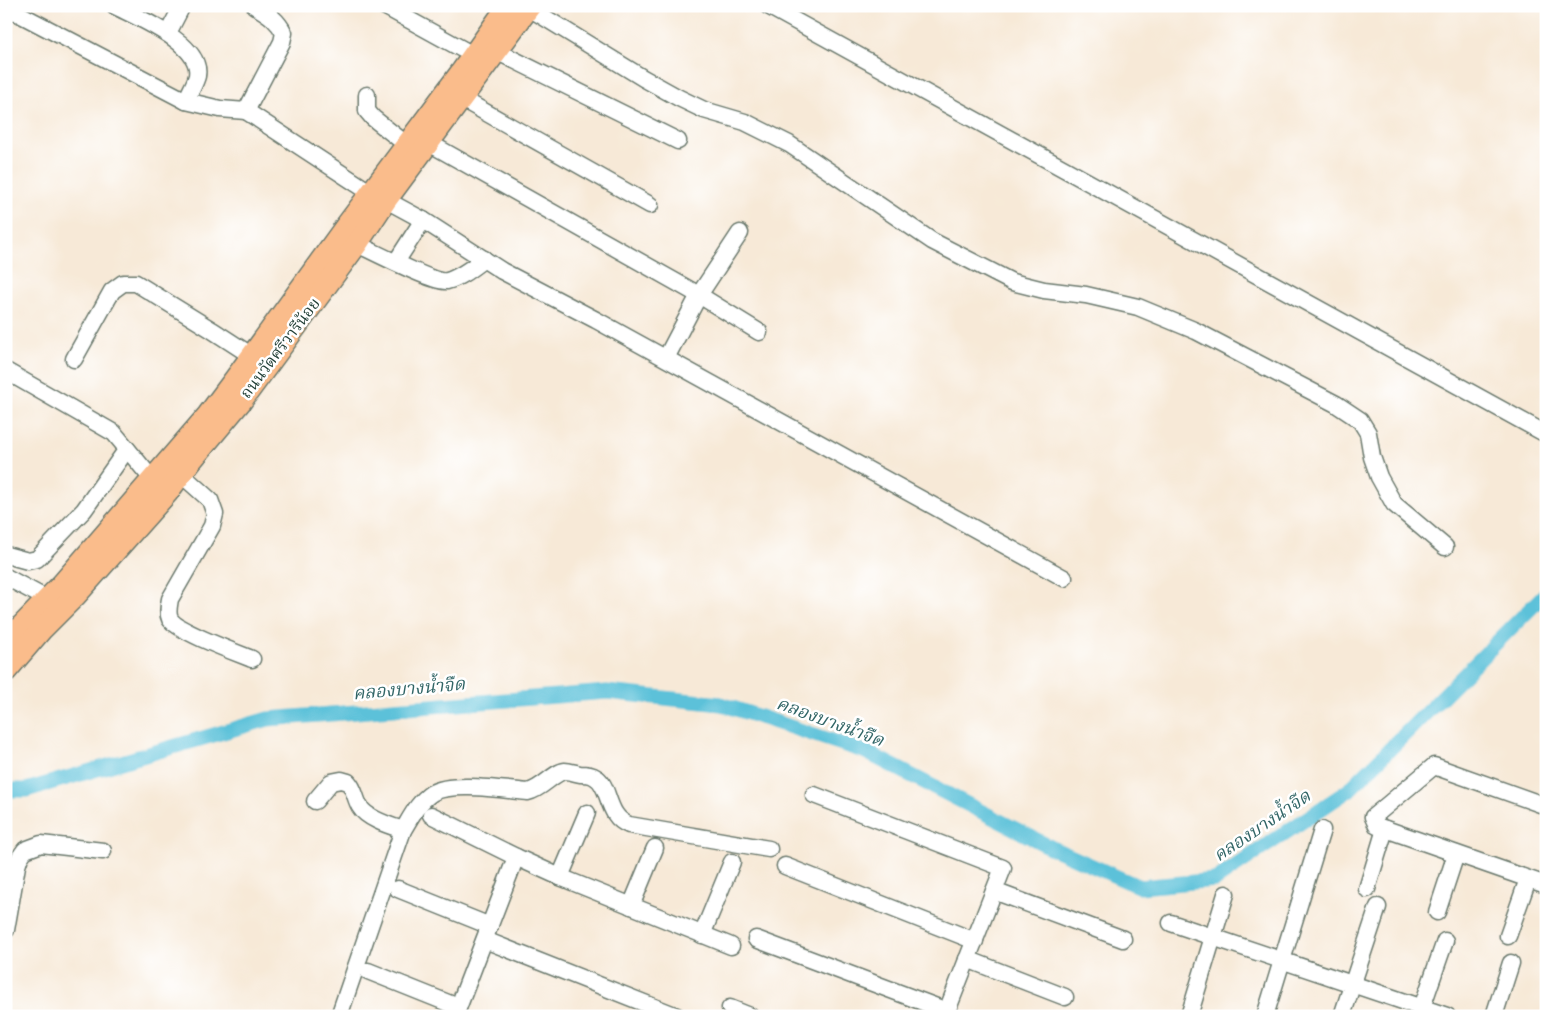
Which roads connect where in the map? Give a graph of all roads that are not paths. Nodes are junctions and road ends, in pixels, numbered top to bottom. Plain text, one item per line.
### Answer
1 (115, 6) edge
2 (182, 6) edge
3 (255, 6) edge
4 (384, 6) edge
5 (508, 6) edge
6 (768, 6) edge
7 (6, 7) edge
8 (530, 7) edge
9 (168, 34) junction
10 (496, 51) junction
11 (473, 55) junction
12 (367, 95) dead end
13 (462, 99) junction
14 (186, 101) junction
15 (246, 111) junction
16 (678, 141) dead end
17 (429, 142) junction
18 (407, 145) junction
19 (379, 196) junction
20 (650, 205) dead end
21 (423, 220) junction
22 (740, 233) dead end
23 (357, 244) junction
24 (484, 259) junction
25 (396, 262) junction
26 (699, 295) junction
27 (759, 332) dead end
28 (252, 356) junction
29 (666, 358) junction
30 (74, 359) dead end
31 (6, 371) edge
32 (1546, 434) edge
33 (127, 449) junction
34 (181, 474) junction
35 (152, 479) junction
36 (1445, 547) dead end
37 (6, 555) edge
38 (6, 577) edge
39 (1064, 578) dead end
40 (47, 600) junction
41 (10, 658) edge
42 (252, 659) dead end
43 (814, 795) dead end
44 (316, 802) dead end
45 (1546, 806) edge
46 (587, 813) dead end
47 (431, 815) dead end
48 (1384, 829) junction
49 (403, 830) junction
50 (1322, 830) dead end
51 (654, 848) dead end
52 (769, 849) dead end
53 (103, 851) dead end
54 (1456, 854) junction
55 (516, 857) junction
56 (732, 862) dead end
57 (785, 866) dead end
58 (560, 877) junction
59 (1528, 879) junction
60 (1546, 885) edge
61 (398, 889) dead end
62 (1366, 889) dead end
63 (994, 891) junction
64 (1226, 894) dead end
65 (631, 906) junction
66 (1378, 907) dead end
67 (1437, 912) dead end
68 (1171, 923) dead end
69 (6, 930) edge
70 (488, 933) junction
71 (702, 935) junction
72 (1508, 936) dead end
73 (1213, 937) junction
74 (756, 939) dead end
75 (1123, 939) dead end
76 (975, 941) junction
77 (1445, 941) dead end
78 (731, 946) dead end
79 (968, 959) junction
80 (1282, 960) junction
81 (1511, 963) dead end
82 (368, 971) dead end
83 (1353, 984) junction
84 (1066, 997) dead end
85 (730, 1008) dead end
86 (456, 1011) edge
87 (1420, 1011) edge
88 (946, 1013) edge
89 (339, 1016) edge
90 (677, 1016) edge
91 (750, 1016) edge
92 (1190, 1016) edge
93 (1265, 1016) edge
94 (1342, 1016) edge
95 (1447, 1016) edge
96 (1494, 1016) edge

1 - 9 street
2 - 9 street
3 - 15 street
4 - 11 street
5 - 11 main road, ถนนวัดศรีวารีน้อย
6 - 32 street
7 - 14 street
8 - 10 main road, ถนนวัดศรีวารีน้อย
8 - 36 street
9 - 14 street
10 - 13 main road, ถนนวัดศรีวารีน้อย
10 - 16 street
11 - 18 main road, ถนนวัดศรีวารีน้อย
12 - 18 street
13 - 17 main road, ถนนวัดศรีวารีน้อย
13 - 20 street
14 - 15 street
15 - 19 street
17 - 19 main road, ถนนวัดศรีวารีน้อย
17 - 26 street
18 - 19 main road, ถนนวัดศรีวารีน้อย
19 - 21 street
19 - 23 main road, ถนนวัดศรีวารีน้อย
19 - 28 main road, ถนนวัดศรีวารีน้อย
21 - 24 street
21 - 25 street
22 - 26 street
23 - 25 street
23 - 34 main road, ถนนวัดศรีวารีน้อย
24 - 25 street
24 - 29 street
26 - 27 street
26 - 29 street
28 - 30 street
28 - 35 main road, ถนนวัดศรีวารีน้อย
29 - 39 street
31 - 33 street
33 - 35 street
33 - 37 street
34 - 41 main road, ถนนวัดศรีวารีน้อย
34 - 42 street
35 - 40 main road, ถนนวัดศรีวารีน้อย
38 - 40 street
40 - 41 main road, ถนนวัดศรีวารีน้อย
43 - 63 street
44 - 49 street
45 - 48 street
46 - 58 street
47 - 55 street
48 - 54 street
48 - 62 street
49 - 52 street
49 - 89 street
50 - 80 street
51 - 65 street
53 - 69 street
54 - 59 street
54 - 67 street
55 - 58 street
55 - 70 street
56 - 71 street
57 - 76 street
58 - 65 street
59 - 60 street
59 - 72 street
61 - 70 street
63 - 75 street
63 - 76 street
64 - 73 street
65 - 71 street
66 - 83 street
68 - 73 street
70 - 86 street
70 - 90 street
71 - 78 street
73 - 80 street
73 - 92 street
74 - 88 street
76 - 79 street
77 - 87 street
79 - 84 street
79 - 88 street
80 - 83 street
80 - 93 street
81 - 96 street
82 - 86 street
83 - 87 street
83 - 94 street
85 - 91 street
87 - 95 street

